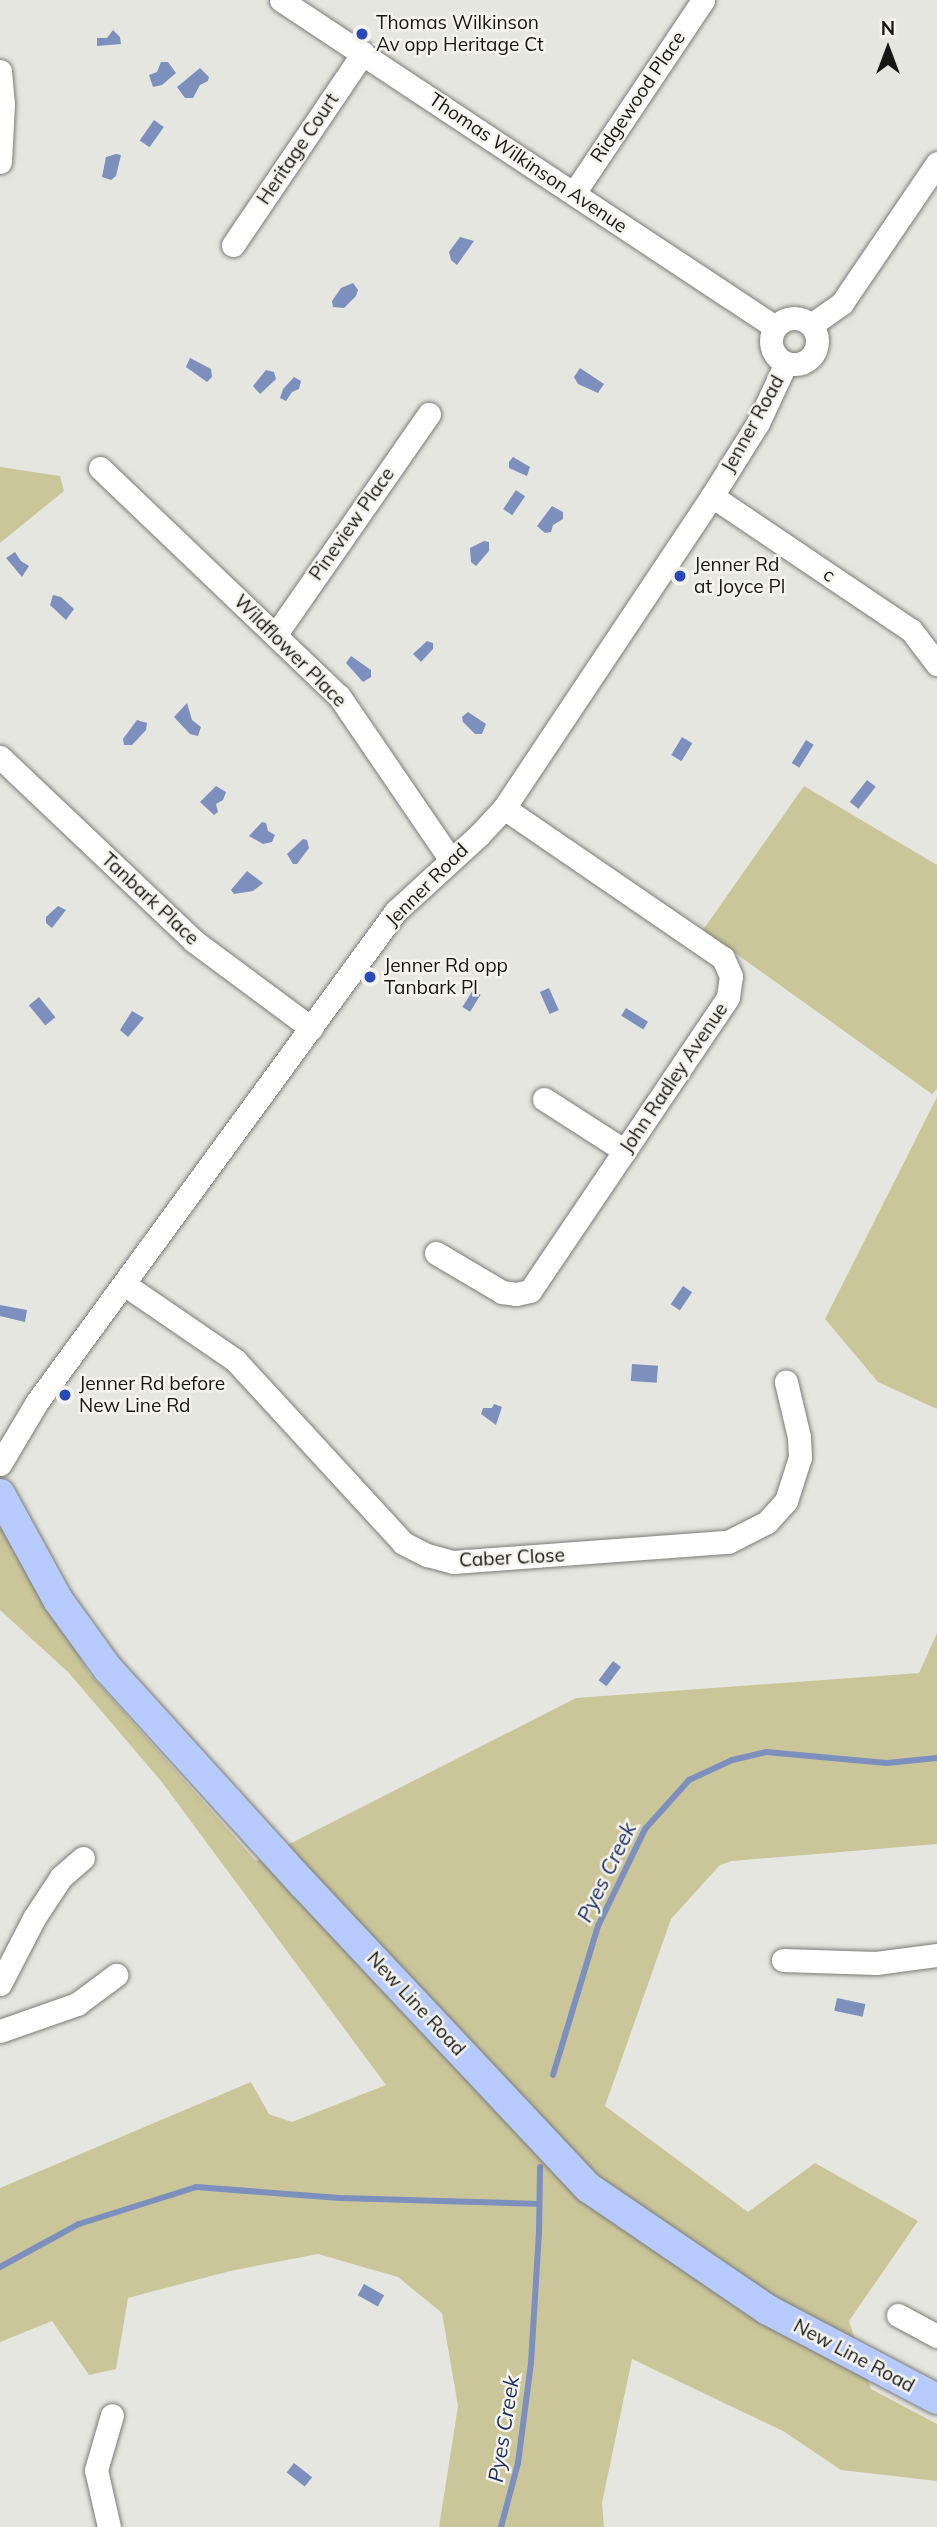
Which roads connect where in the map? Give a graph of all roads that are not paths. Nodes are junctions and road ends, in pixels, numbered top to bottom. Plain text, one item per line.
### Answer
1 (281, 0) edge
2 (703, 0) edge
3 (363, 53) junction
4 (0, 71) edge
5 (0, 162) edge
6 (937, 163) edge
7 (574, 193) junction
8 (233, 245) dead end
9 (811, 325) junction
10 (775, 327) junction
11 (786, 363) junction
12 (429, 414) dead end
13 (100, 468) dead end
14 (712, 496) junction
15 (276, 634) junction
16 (937, 664) edge
17 (0, 757) edge
18 (504, 808) junction
19 (450, 859) junction
20 (311, 1028) junction
21 (544, 1099) dead end
22 (625, 1151) junction
23 (436, 1253) dead end
24 (124, 1284) junction
25 (786, 1382) dead end
26 (0, 1464) edge
27 (0, 1494) edge
28 (83, 1858) dead end
29 (937, 1955) edge
30 (783, 1960) dead end
31 (116, 1975) dead end
32 (0, 1984) edge
33 (0, 2031) edge
34 (898, 2315) dead end
35 (937, 2336) edge
36 (937, 2399) edge
37 (113, 2415) dead end
38 (109, 2527) edge

1 - 3 street, Thomas Wilkinson Avenue
2 - 7 street, Ridgewood Place
3 - 7 street, Thomas Wilkinson Avenue
3 - 8 street, Heritage Court
4 - 5 street
6 - 9 street
7 - 10 street, Thomas Wilkinson Avenue
9 - 10 street
9 - 11 street
10 - 11 street
11 - 14 street, Jenner Road
12 - 15 street, Pineview Place
13 - 15 street, Wildflower Place
14 - 16 street, c
14 - 18 street, Jenner Road
15 - 19 street, Wildflower Place
17 - 20 street, Tanbark Place
18 - 19 street, Jenner Road
18 - 22 street, John Radley Avenue
19 - 20 street, Jenner Road
20 - 24 street, Jenner Road
21 - 22 street
22 - 23 street, John Radley Avenue
24 - 25 street, Caber Close
24 - 26 street, Jenner Road
27 - 36 main road, New Line Road
28 - 32 street
29 - 30 street
31 - 33 street
34 - 35 street
37 - 38 street

